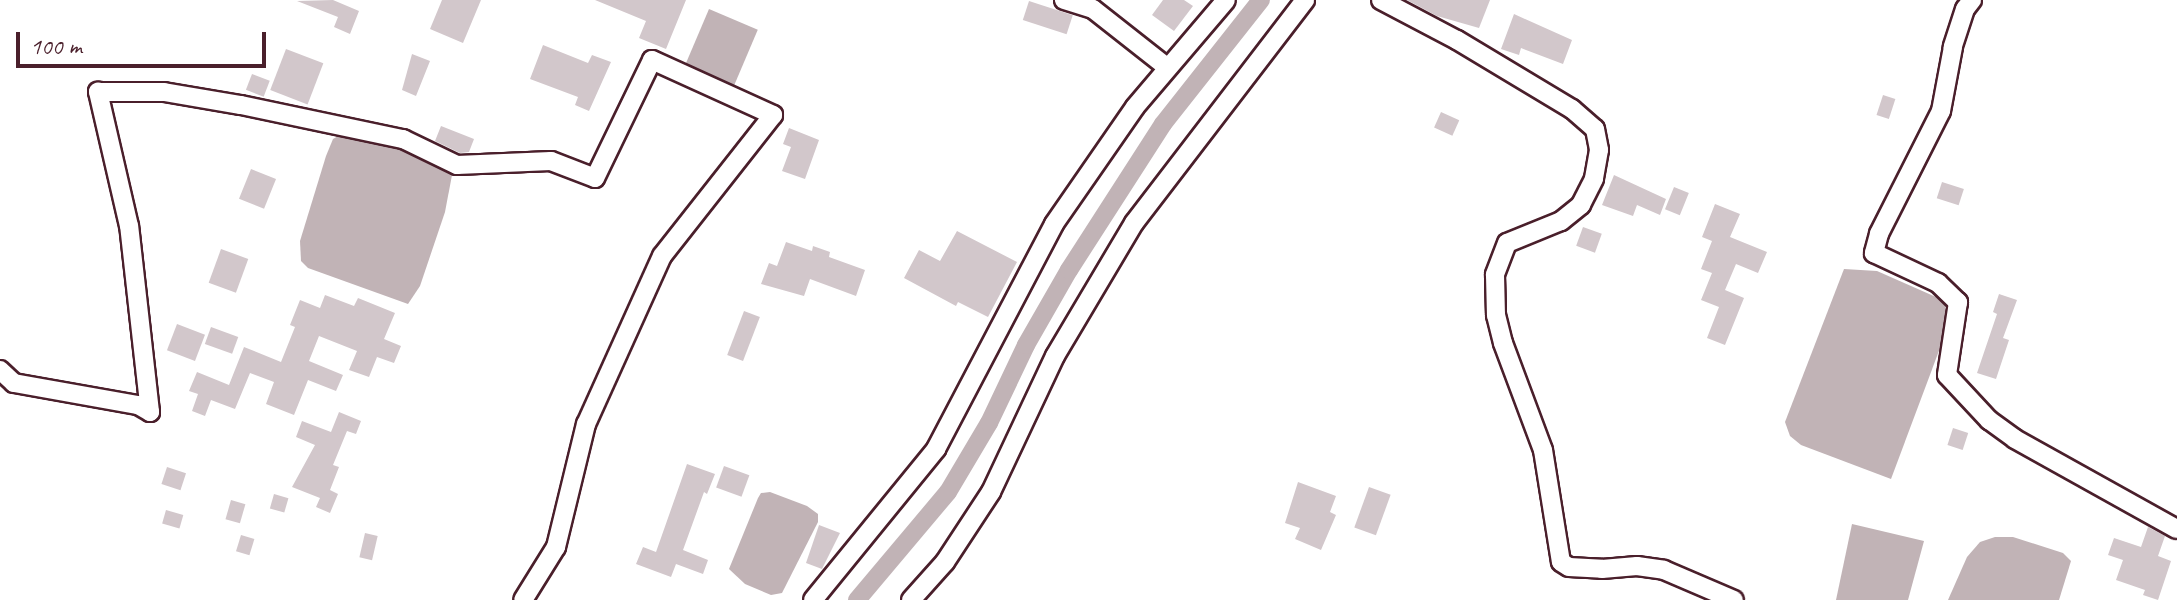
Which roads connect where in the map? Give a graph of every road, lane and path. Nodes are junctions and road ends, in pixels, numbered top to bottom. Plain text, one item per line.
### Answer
1 (1064, 0) edge
2 (1226, 0) edge
3 (1305, 0) edge
4 (1381, 0) edge
5 (1972, 0) edge
6 (1168, 68) junction
7 (0, 370) edge
8 (2177, 529) edge
9 (523, 600) edge
10 (813, 600) edge
11 (911, 600) edge
12 (1734, 600) edge

1 - 6 street
2 - 6 street
3 - 11 street
4 - 12 street
5 - 8 street
6 - 10 street
7 - 9 street

